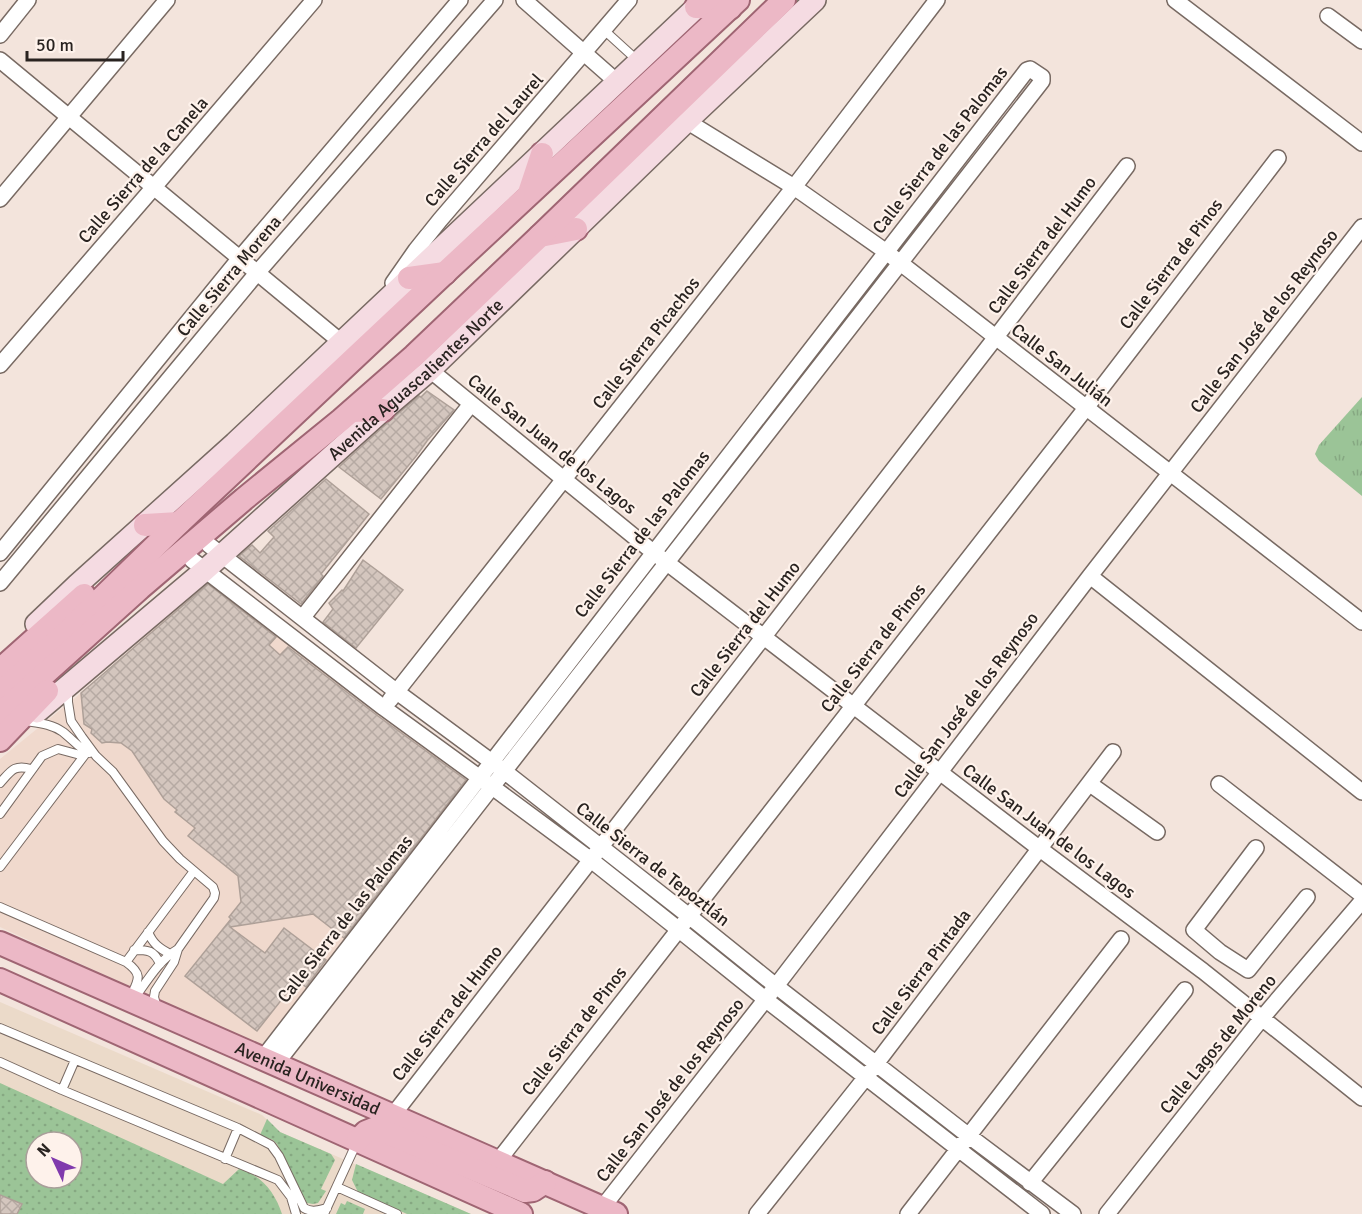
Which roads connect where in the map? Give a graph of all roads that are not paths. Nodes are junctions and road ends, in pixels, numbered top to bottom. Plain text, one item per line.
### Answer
1 (28, 0) edge
2 (167, 0) edge
3 (314, 0) edge
4 (460, 0) edge
5 (495, 0) edge
6 (524, 0) edge
7 (629, 0) edge
8 (784, 0) edge
9 (815, 0) edge
10 (937, 0) edge
11 (1175, 0) edge
12 (700, 4) edge
13 (734, 4) edge
14 (1328, 16) dead end
15 (604, 30) junction
16 (0, 35) edge
17 (1362, 41) edge
18 (584, 53) junction
19 (0, 60) edge
20 (639, 62) junction
21 (617, 81) junction
22 (69, 117) junction
23 (678, 117) junction
24 (1362, 142) edge
25 (542, 154) junction
26 (1278, 158) dead end
27 (1127, 166) dead end
28 (794, 187) junction
29 (154, 188) junction
30 (529, 194) junction
31 (0, 199) edge
32 (1362, 227) edge
33 (576, 229) junction
34 (540, 236) junction
35 (885, 251) junction
36 (240, 258) junction
37 (901, 264) junction
38 (257, 273) junction
39 (445, 273) junction
40 (410, 278) junction
41 (375, 311) junction
42 (996, 337) junction
43 (341, 342) junction
44 (0, 365) edge
45 (430, 370) junction
46 (471, 404) junction
47 (1086, 408) junction
48 (383, 410) junction
49 (346, 416) junction
50 (1170, 472) junction
51 (564, 480) junction
52 (144, 525) junction
53 (174, 528) junction
54 (216, 550) junction
55 (653, 552) junction
56 (0, 553) edge
57 (668, 563) junction
58 (198, 565) junction
59 (1089, 576) junction
60 (0, 583) edge
61 (303, 617) junction
62 (1362, 621) edge
63 (764, 637) junction
64 (0, 662) edge
65 (0, 670) edge
66 (68, 685) junction
67 (397, 692) junction
68 (0, 693) edge
69 (853, 705) junction
70 (384, 708) junction
71 (0, 714) edge
72 (26, 721) junction
73 (0, 742) edge
74 (87, 752) junction
75 (1113, 752) dead end
76 (498, 766) junction
77 (31, 769) junction
78 (940, 772) junction
79 (485, 782) junction
80 (0, 783) edge
81 (1090, 784) junction
82 (1219, 784) dead end
83 (1362, 792) edge
84 (0, 814) edge
85 (1157, 832) dead end
86 (601, 847) junction
87 (1256, 848) dead end
88 (1040, 849) junction
89 (591, 860) junction
90 (0, 867) edge
91 (194, 871) junction
92 (1362, 895) edge
93 (1307, 897) dead end
94 (1362, 901) edge
95 (0, 907) edge
96 (689, 916) junction
97 (678, 929) junction
98 (148, 932) junction
99 (1121, 939) dead end
100 (0, 943) edge
101 (178, 949) junction
102 (134, 951) junction
103 (1220, 952) junction
104 (170, 954) junction
105 (126, 962) junction
106 (1236, 962) junction
107 (160, 964) junction
108 (1203, 971) junction
109 (0, 981) edge
110 (1218, 983) junction
111 (776, 986) junction
112 (1185, 990) dead end
113 (765, 999) junction
114 (131, 1000) junction
115 (158, 1013) junction
116 (1262, 1018) junction
117 (0, 1028) edge
118 (158, 1050) junction
119 (75, 1060) junction
120 (269, 1061) junction
121 (0, 1062) edge
122 (876, 1063) junction
123 (866, 1077) junction
124 (62, 1090) junction
125 (1362, 1098) edge
126 (393, 1115) junction
127 (238, 1128) junction
128 (969, 1136) junction
129 (357, 1140) junction
130 (958, 1149) junction
131 (225, 1159) junction
132 (498, 1161) junction
133 (545, 1182) junction
134 (1030, 1183) junction
135 (337, 1187) junction
136 (326, 1211) edge
137 (609, 1211) edge
138 (1114, 1211) edge
139 (296, 1214) edge
140 (397, 1214) edge
141 (521, 1214) edge
142 (758, 1214) edge
143 (908, 1214) edge
144 (1042, 1214) edge
145 (1072, 1214) edge

1 - 16 street
2 - 22 street
3 - 29 street, Calle Sierra de la Canela
4 - 36 street, Calle Sierra Morena
5 - 38 street, Calle Sierra Morena
6 - 18 street
7 - 15 street, Calle Sierra del Laurel
8 - 23 main road, Avenida Aguascalientes Norte
9 - 23 street, Avenida Aguascalientes Norte
10 - 28 street, Calle Sierra Picachos
11 - 24 street
12 - 13 main road
12 - 20 street
13 - 30 main road
14 - 17 street
15 - 18 street, Calle Sierra del Laurel
15 - 20 lane
18 - 21 street
18 - 41 street, Calle Sierra del Laurel
19 - 22 street
20 - 21 street
21 - 25 street
22 - 29 street
22 - 31 street
23 - 28 street, Calle San Julián
23 - 33 street, Avenida Aguascalientes Norte
23 - 34 main road, Avenida Aguascalientes Norte
25 - 30 main road
25 - 40 street
26 - 47 street, Calle Sierra de Pinos
27 - 42 street, Calle Sierra del Humo
28 - 35 street, Calle San Julián
28 - 51 street, Calle Sierra Picachos
29 - 36 street
29 - 44 street, Calle Sierra de la Canela
30 - 39 main road
32 - 50 street, Calle San José de los Reynoso
33 - 34 main road
33 - 45 street, Avenida Aguascalientes Norte
34 - 49 main road, Avenida Aguascalientes Norte
35 - 37 street, Calle San Julián
35 - 37 street, Calle Sierra de las Palomas
35 - 55 street, Calle Sierra de las Palomas
36 - 38 street
36 - 56 street, Calle Sierra Morena
37 - 42 street, Calle San Julián
37 - 57 street, Calle Sierra de las Palomas
38 - 43 street
38 - 60 street, Calle Sierra Morena
39 - 40 main road
39 - 53 main road
40 - 41 street
41 - 43 street
42 - 47 street, Calle San Julián
42 - 63 street, Calle Sierra del Humo
43 - 52 street
45 - 46 street, Calle San Juan de los Lagos
45 - 48 street, Avenida Aguascalientes Norte
46 - 51 street, Calle San Juan de los Lagos
46 - 61 street
47 - 50 street, Calle San Julián
47 - 69 street, Calle Sierra de Pinos
48 - 49 main road
48 - 54 street, Avenida Aguascalientes Norte
49 - 54 main road
49 - 71 main road, Avenida Aguascalientes Norte
50 - 59 street, Calle San José de los Reynoso
50 - 62 street, Calle San Julián
51 - 55 street, Calle San Juan de los Lagos
51 - 67 street, Calle Sierra Picachos
52 - 53 main road
52 - 64 street
53 - 65 main road
53 - 68 main road
54 - 58 main road
54 - 61 street, Calle Sierra de Tepoztlán
55 - 57 street, Calle San Juan de los Lagos
55 - 76 street, Calle Sierra de las Palomas
57 - 63 street, Calle San Juan de los Lagos
57 - 76 street, Calle Sierra de las Palomas
58 - 66 street
58 - 70 street, Calle Sierra de Tepoztlán
58 - 73 main road
59 - 78 street, Calle San José de los Reynoso
59 - 83 street
61 - 67 street, Calle Sierra de Tepoztlán
63 - 69 street, Calle San Juan de los Lagos
63 - 86 street, Calle Sierra del Humo
66 - 72 street
66 - 74 lane
67 - 70 street, Calle Sierra Picachos
67 - 76 street, Calle Sierra de Tepoztlán
69 - 78 street, Calle San Juan de los Lagos
69 - 96 street, Calle Sierra de Pinos
70 - 79 street, Calle Sierra de Tepoztlán
72 - 73 street
72 - 74 lane
74 - 77 lane
74 - 90 lane
74 - 91 lane
75 - 81 street, Calle Sierra Pintada
76 - 79 street, Calle Sierra de las Palomas
76 - 86 street, Calle Sierra de Tepoztlán
77 - 80 lane
77 - 84 lane
78 - 88 street, Calle San Juan de los Lagos
78 - 111 street, Calle San José de los Reynoso
79 - 89 street, Calle Sierra de Tepoztlán
79 - 120 street, Calle Sierra de las Palomas
81 - 85 street
81 - 88 street, Calle Sierra Pintada
82 - 92 street
86 - 89 street, Calle Sierra del Humo
86 - 96 street, Calle Sierra de Tepoztlán
87 - 103 street
88 - 108 street, Calle San Juan de los Lagos
88 - 122 street, Calle Sierra Pintada
89 - 97 street, Calle Sierra de Tepoztlán
89 - 126 street, Calle Sierra del Humo
91 - 98 lane
91 - 101 lane
93 - 106 street
94 - 116 street, Calle Lagos de Moreno
95 - 105 lane
96 - 97 street, Calle Sierra de Pinos
96 - 111 street, Calle Sierra de Tepoztlán
97 - 113 street, Calle Sierra de Tepoztlán
97 - 132 street, Calle Sierra de Pinos
98 - 102 lane
98 - 104 lane
99 - 128 street
100 - 114 main road, Avenida Universidad
101 - 104 lane
101 - 115 lane
102 - 105 lane
102 - 107 lane
103 - 106 street
103 - 108 street
104 - 107 lane
105 - 114 lane
106 - 110 street
107 - 114 lane
108 - 110 street, Calle San Juan de los Lagos
109 - 118 main road, Avenida Universidad
110 - 116 street, Calle San Juan de los Lagos
111 - 113 street, Calle San José de los Reynoso
111 - 122 street, Calle Sierra de Tepoztlán
112 - 134 street
113 - 123 street, Calle Sierra de Tepoztlán
113 - 137 street, Calle San José de los Reynoso
114 - 115 main road, Avenida Universidad
115 - 120 main road, Avenida Universidad
116 - 125 street, Calle San Juan de los Lagos
116 - 138 street, Calle Lagos de Moreno
117 - 119 lane
118 - 120 main road
118 - 129 main road, Avenida Universidad
119 - 124 lane
119 - 127 lane
120 - 126 main road, Avenida Universidad
121 - 124 lane
122 - 123 street, Calle Sierra Pintada
122 - 128 street, Calle Sierra de Tepoztlán
123 - 130 street, Calle Sierra de Tepoztlán
123 - 142 street, Calle Sierra Pintada
124 - 131 lane
126 - 132 main road, Avenida Universidad
127 - 131 lane
127 - 136 lane
128 - 130 street
128 - 134 street, Calle Sierra de Tepoztlán
129 - 133 main road
129 - 135 lane
129 - 141 main road, Avenida Universidad
130 - 143 street
130 - 144 street, Calle Sierra de Tepoztlán
131 - 139 lane
132 - 133 main road, Avenida Universidad
133 - 137 main road, Avenida Universidad
134 - 145 street, Calle Sierra de Tepoztlán
135 - 136 lane
135 - 140 lane

